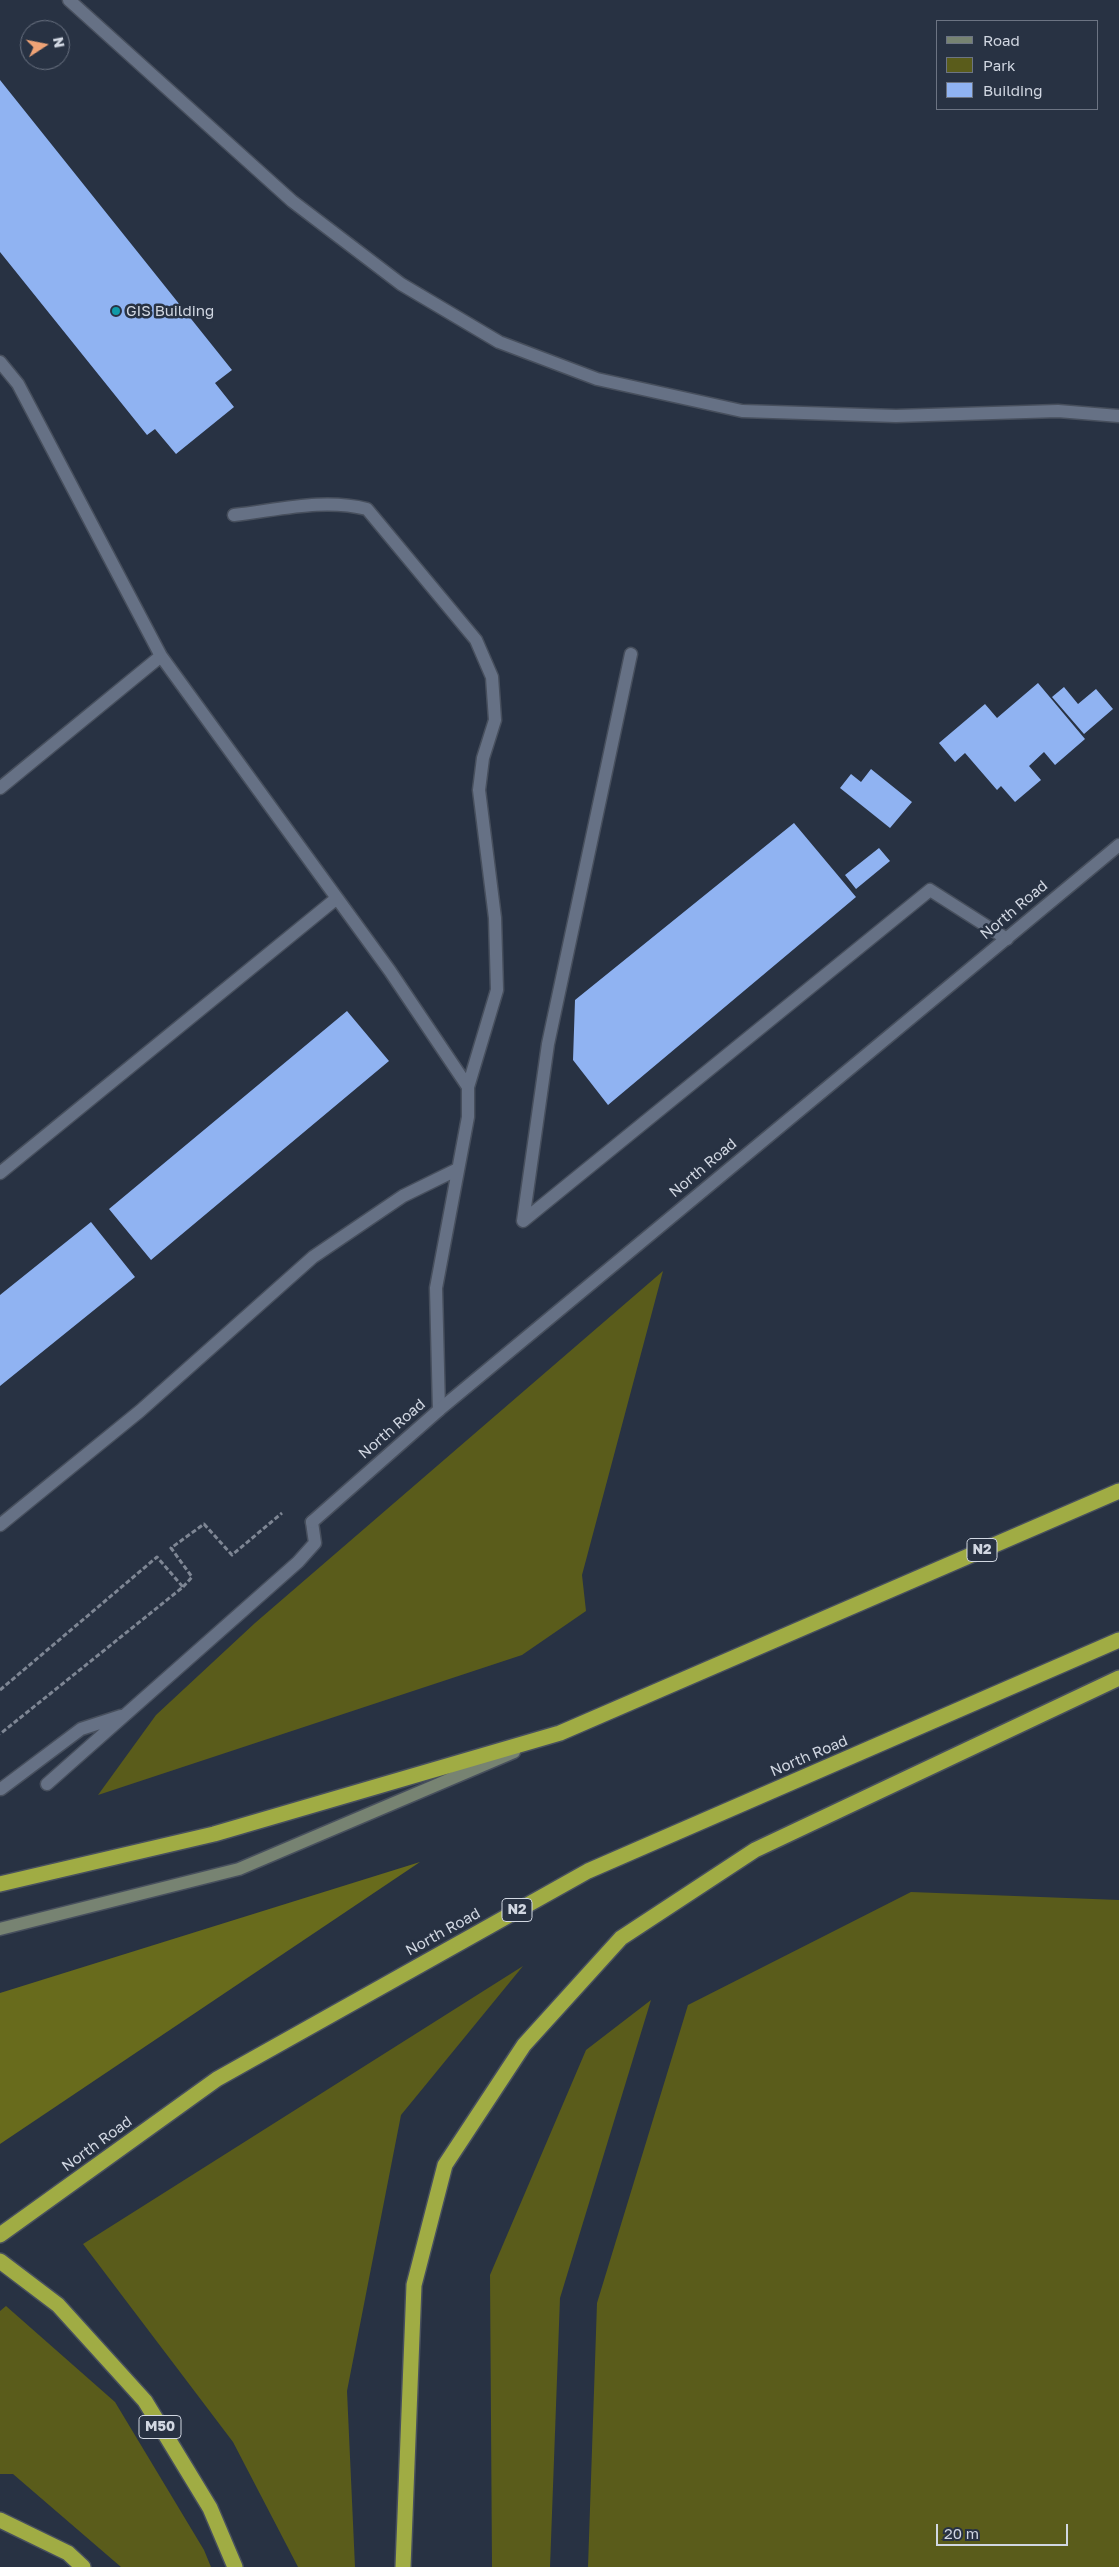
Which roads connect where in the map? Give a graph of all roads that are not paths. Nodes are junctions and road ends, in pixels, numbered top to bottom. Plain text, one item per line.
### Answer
1 (68, 0) edge
2 (0, 362) edge
3 (1119, 416) edge
4 (234, 514) dead end
5 (631, 654) dead end
6 (161, 656) junction
7 (0, 788) edge
8 (1119, 845) edge
9 (337, 898) junction
10 (1007, 939) junction
11 (468, 1087) junction
12 (458, 1169) junction
13 (0, 1173) edge
14 (439, 1410) junction
15 (1119, 1491) edge
16 (0, 1525) edge
17 (1119, 1640) edge
18 (1119, 1678) edge
19 (125, 1715) junction
20 (560, 1733) junction
21 (46, 1784) dead end
22 (1, 1789) edge
23 (0, 1884) edge
24 (0, 1929) edge
25 (0, 2235) edge
26 (0, 2261) edge
27 (0, 2520) edge
28 (84, 2567) edge
29 (235, 2567) edge
30 (403, 2567) edge

1 - 3 street
2 - 6 street
4 - 11 street
5 - 10 street
6 - 7 street
6 - 9 street
8 - 10 street, North Road
9 - 11 street
9 - 13 street
10 - 14 street, North Road
11 - 12 street
12 - 14 street
12 - 16 street
14 - 19 street, North Road
15 - 20 highway, N2
17 - 25 highway, North Road / N2
18 - 30 highway
19 - 21 street
19 - 22 street
20 - 23 highway
20 - 24 main road
26 - 29 highway, M50
27 - 28 highway

